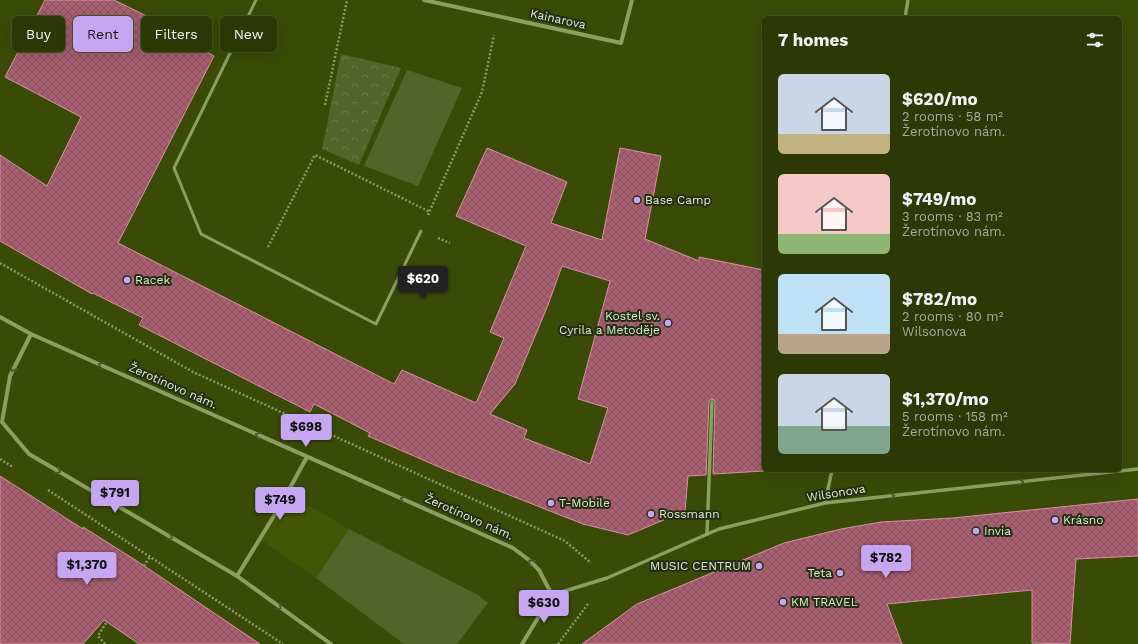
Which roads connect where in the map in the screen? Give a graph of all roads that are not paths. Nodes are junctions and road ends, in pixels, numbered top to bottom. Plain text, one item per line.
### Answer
1 (256, 0) edge
2 (424, 0) edge
3 (632, 0) edge
4 (908, 0) edge
5 (905, 16) edge
6 (421, 231) road end
7 (0, 317) edge
8 (31, 334) junction
9 (712, 402) dead end
10 (307, 457) junction
11 (1138, 469) edge
12 (1122, 471) edge
13 (832, 472) edge
14 (1110, 472) edge
15 (825, 503) junction
16 (707, 534) junction
17 (237, 576) junction
18 (552, 595) junction
19 (331, 644) edge
20 (522, 644) edge

1 - 6 lane
2 - 3 street, Kainarova
4 - 5 street
7 - 8 street, Žerotínovo nám.
10 -> 8 street, Žerotínovo nám.
8 -> 17 street
9 - 16 street
10 - 17 street
18 -> 10 street, Žerotínovo nám.
12 -> 11 street, Wilsonova
13 - 15 street
15 -> 14 street, Wilsonova
15 - 16 street, Wilsonova
16 - 18 street, Wilsonova
17 -> 19 street
18 - 20 street

